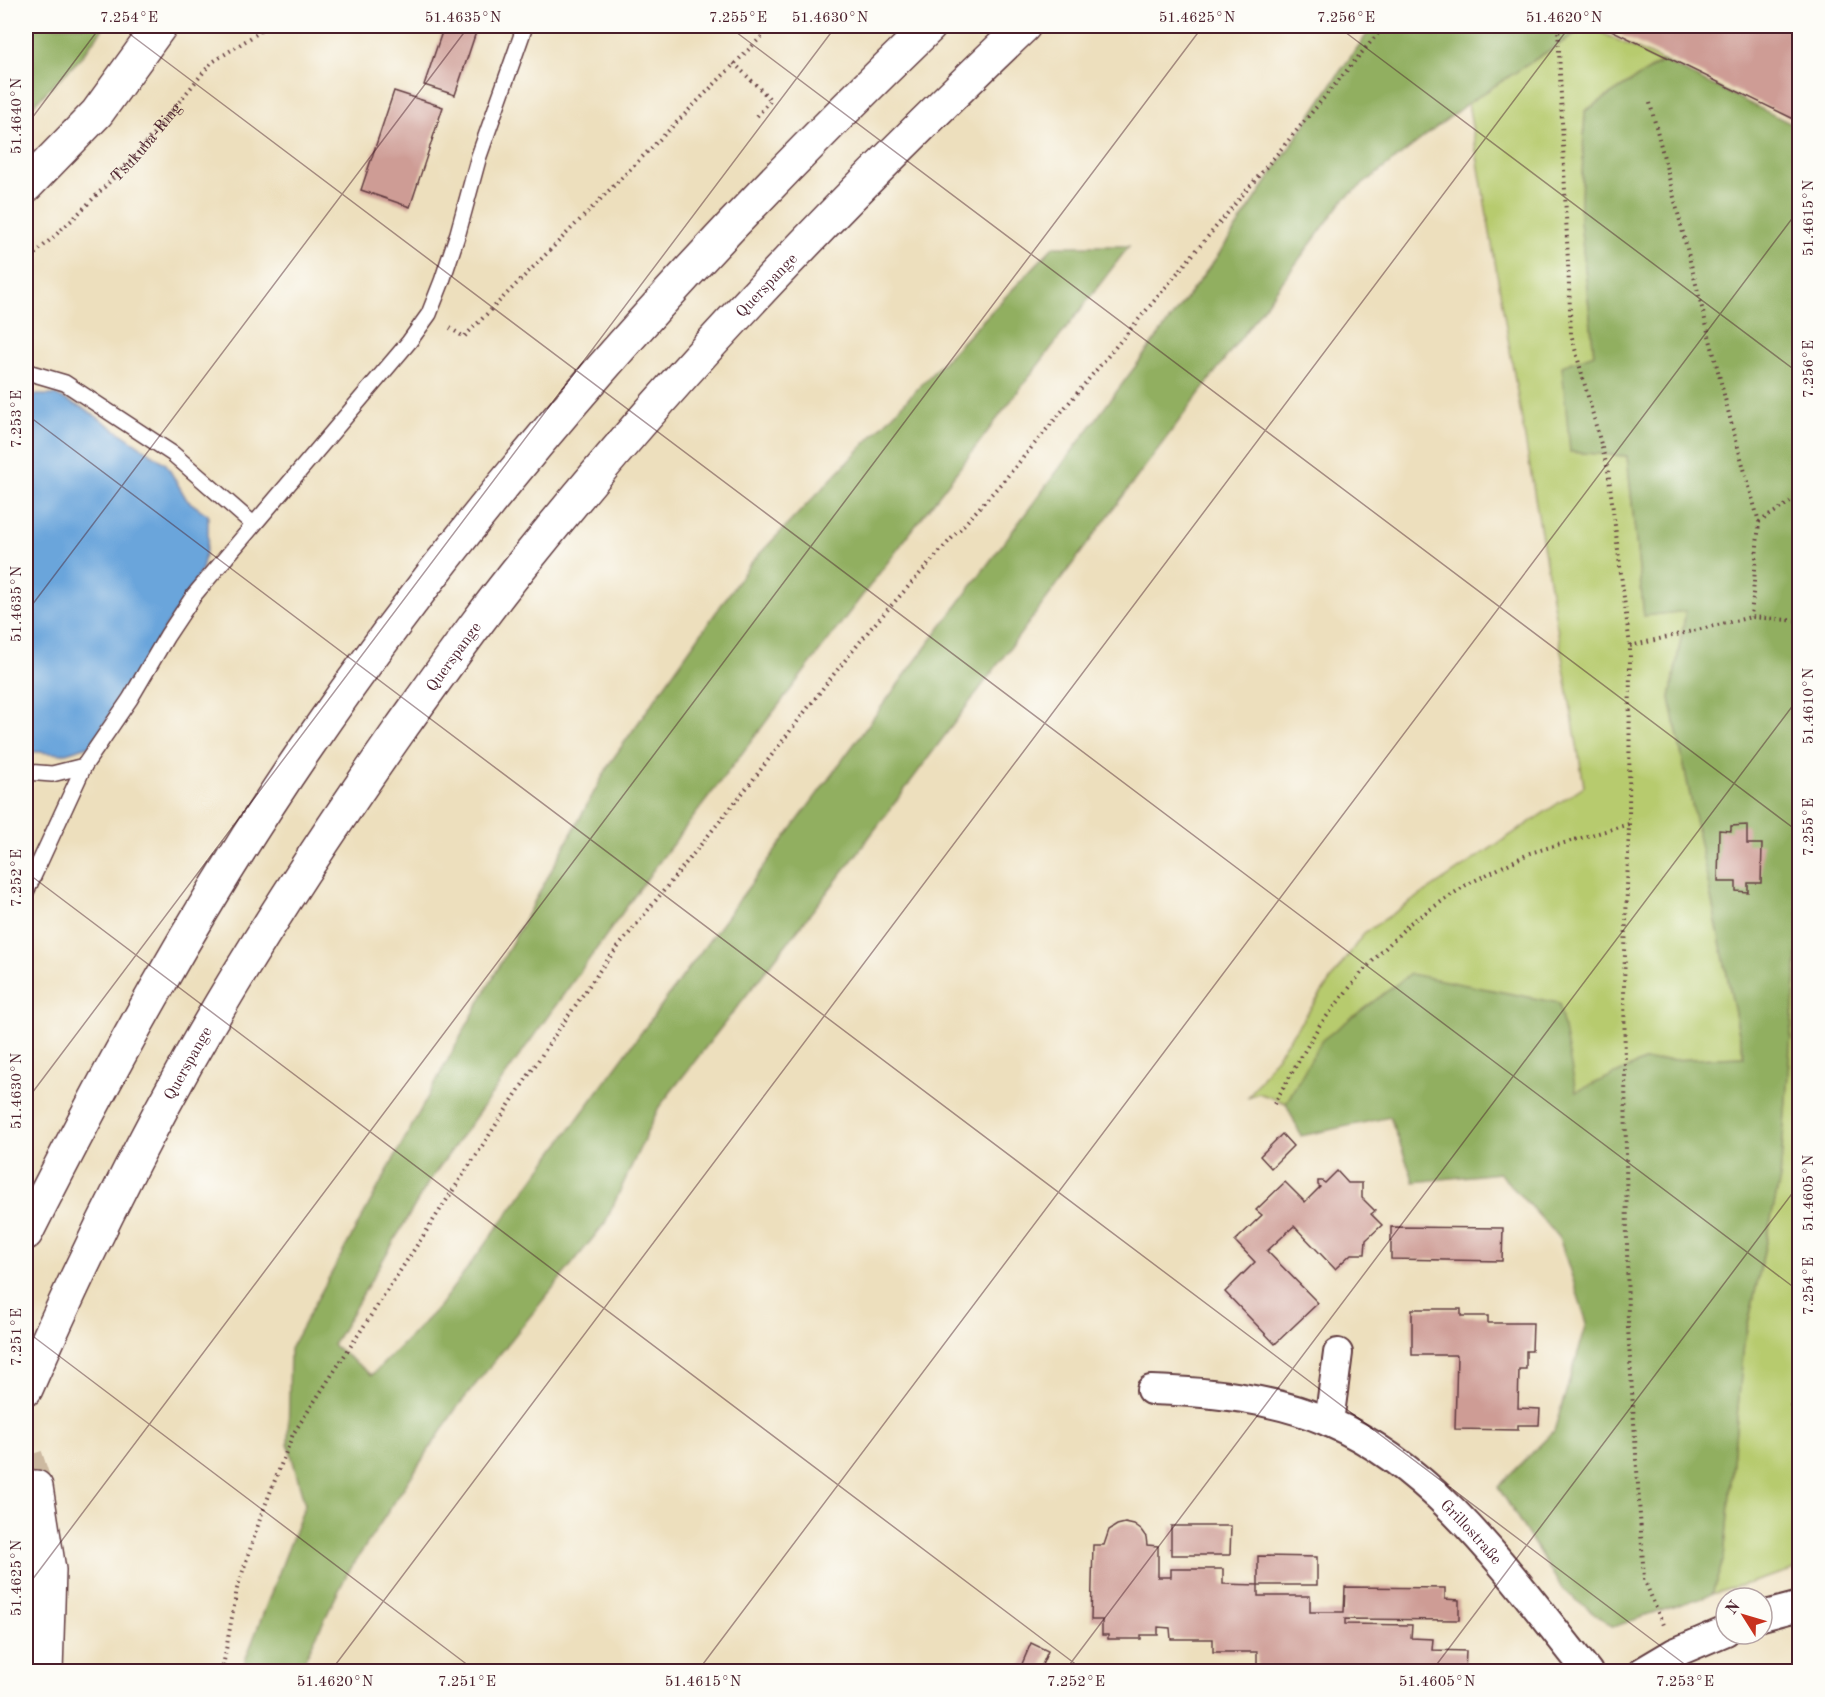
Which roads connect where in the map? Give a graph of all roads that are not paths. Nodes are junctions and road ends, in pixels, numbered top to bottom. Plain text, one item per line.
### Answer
1 (525, 26) edge
2 (930, 26) edge
3 (1024, 26) edge
4 (164, 29) edge
5 (26, 186) edge
6 (26, 375) edge
7 (253, 524) junction
8 (84, 766) junction
9 (26, 772) edge
10 (26, 892) edge
11 (26, 1233) edge
12 (1338, 1353) dead end
13 (26, 1389) edge
14 (1151, 1390) dead end
15 (1329, 1422) junction
16 (36, 1487) tunnel mouth
17 (1800, 1606) edge
18 (1774, 1613) edge
19 (1714, 1636) edge
20 (46, 1671) edge
21 (1588, 1671) edge
22 (1642, 1671) edge

1 - 7 lane
2 - 11 main road
3 - 13 main road, Querspange
4 - 5 main road
6 - 7 lane
7 - 8 lane
8 - 9 lane
8 - 10 lane
12 - 15 street
14 - 15 street, Grillostraße
15 - 21 street, Grillostraße
16 - 20 main road
17 - 18 street
19 - 22 street

